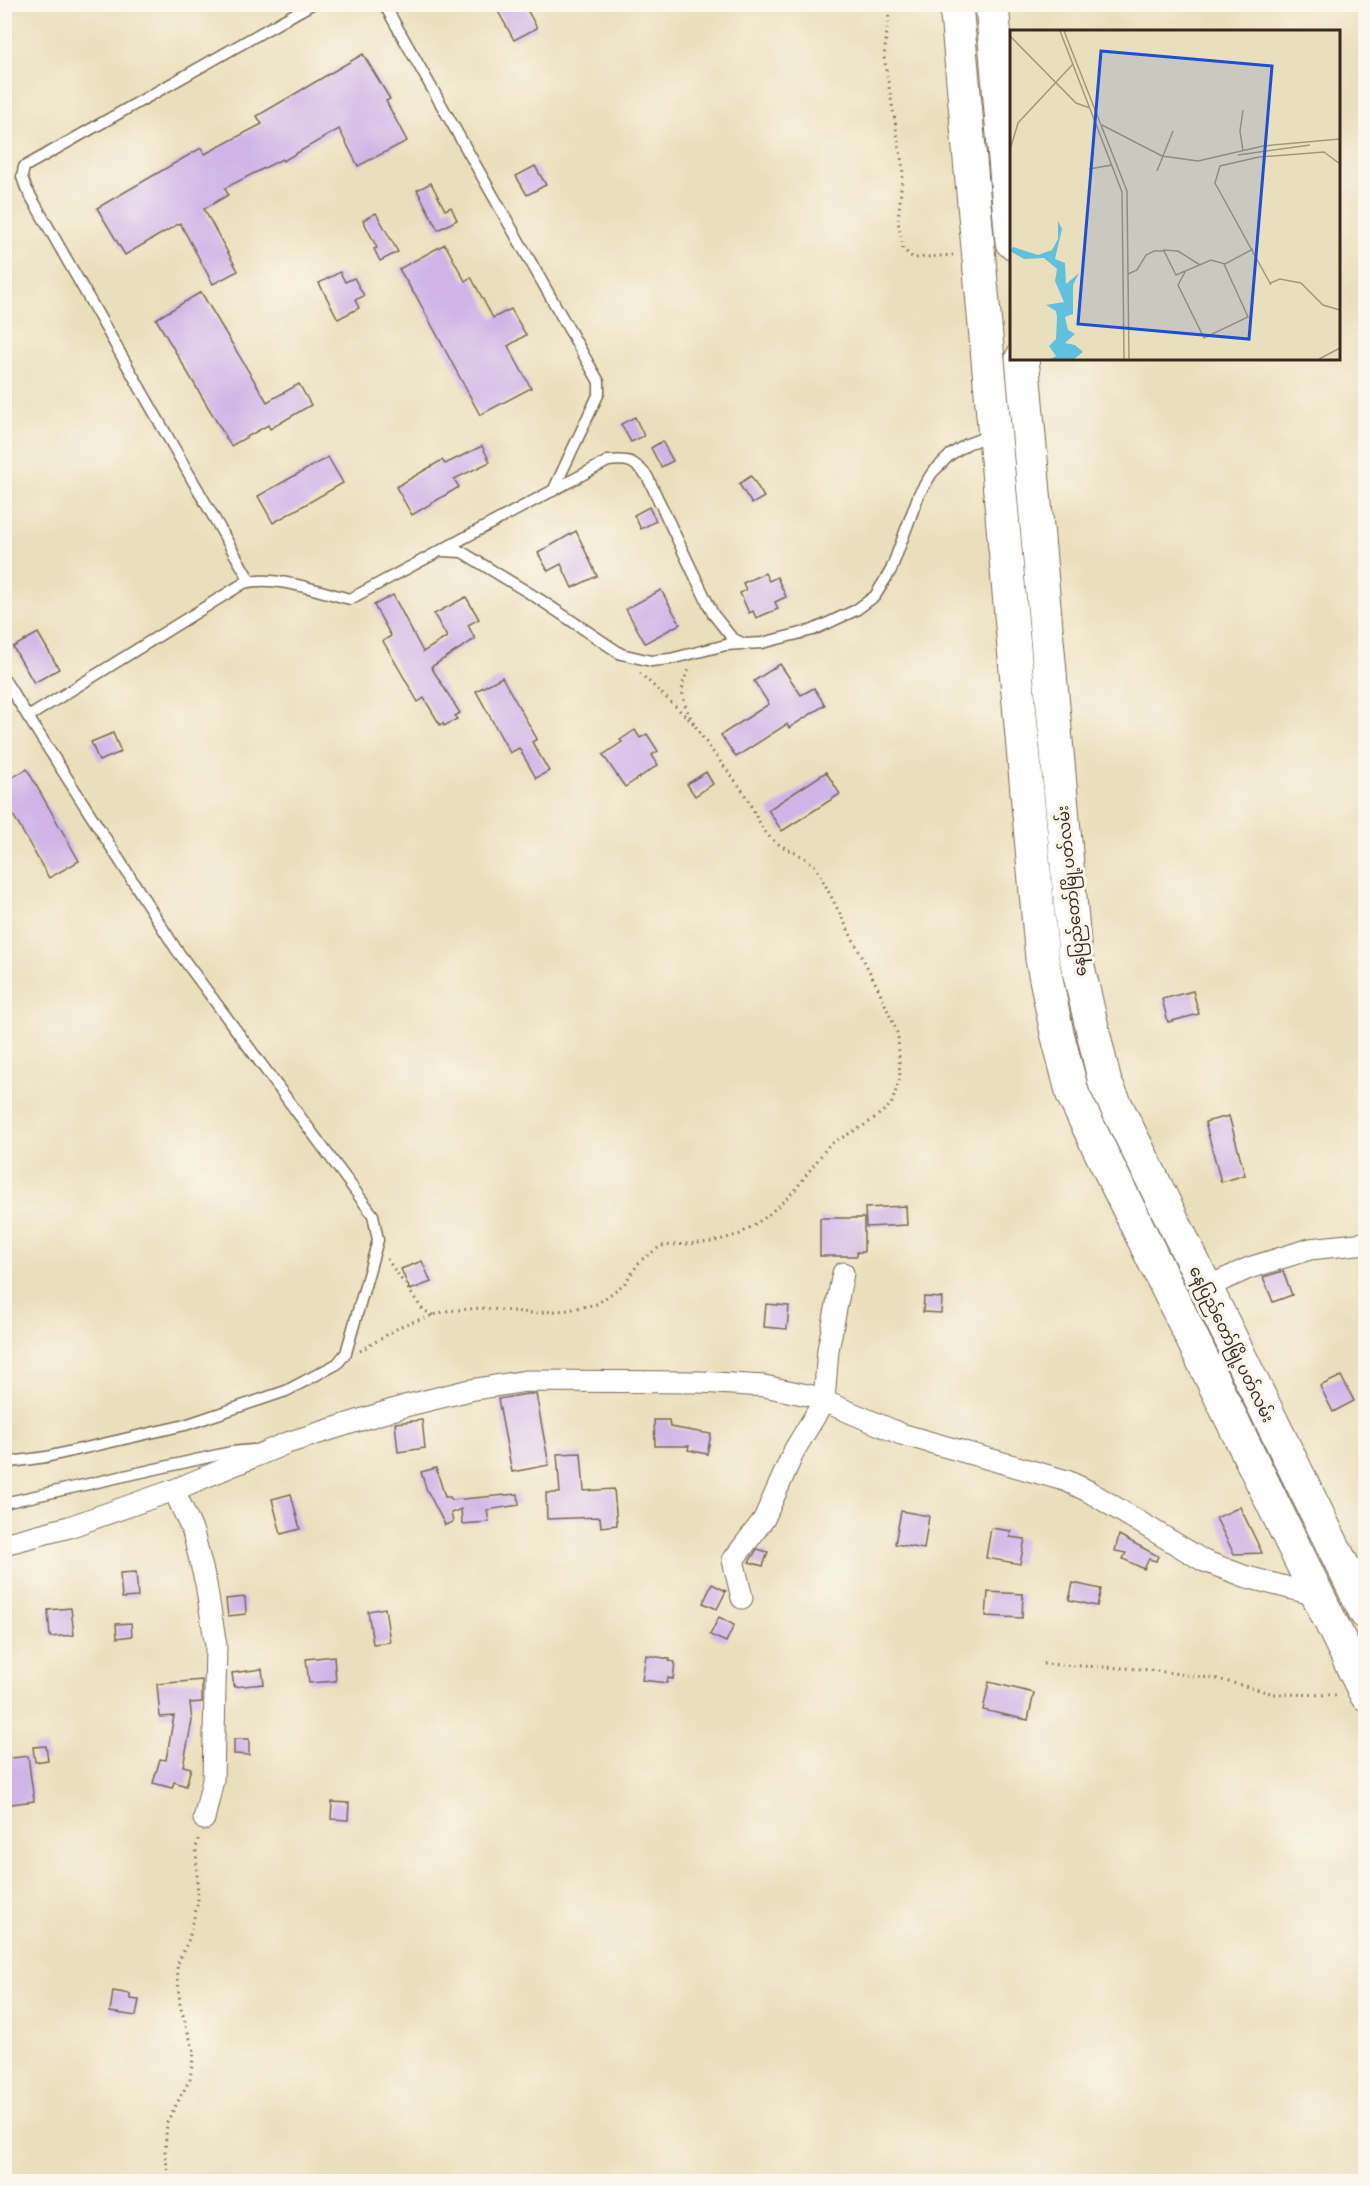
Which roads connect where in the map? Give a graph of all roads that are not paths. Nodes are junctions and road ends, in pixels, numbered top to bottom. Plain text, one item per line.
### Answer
1 (312, 4) edge
2 (384, 4) edge
3 (956, 4) edge
4 (992, 4) edge
5 (1010, 229) edge
6 (1022, 360) edge
7 (1012, 435) junction
8 (553, 491) junction
9 (441, 551) junction
10 (250, 581) junction
11 (744, 644) junction
12 (4, 679) edge
13 (28, 717) junction
14 (1365, 1243) edge
15 (843, 1273) dead end
16 (1205, 1288) junction
17 (824, 1401) junction
18 (275, 1448) junction
19 (4, 1463) edge
20 (174, 1490) junction
21 (4, 1503) edge
22 (4, 1544) edge
23 (1316, 1595) junction
24 (742, 1598) dead end
25 (1365, 1613) edge
26 (1356, 1695) edge
27 (204, 1819) road end

1 - 10 lane
2 - 8 lane
3 - 7 main road
4 - 5 main road
6 - 7 main road, နေပြည်တော်မြို့ပတ်လမ်း
7 - 11 lane
7 - 16 main road, နေပြည်တော်မြို့ပတ်လမ်း
7 - 23 main road
8 - 9 lane
8 - 11 lane
9 - 10 lane
9 - 11 lane
10 - 13 lane
12 - 13 lane
13 - 19 lane
14 - 16 street
15 - 17 street
16 - 25 main road, နေပြည်တော်မြို့ပတ်လမ်း
17 - 18 street
17 - 23 street
17 - 24 street
18 - 20 street
18 - 21 lane
20 - 22 street
20 - 27 street
23 - 26 main road

